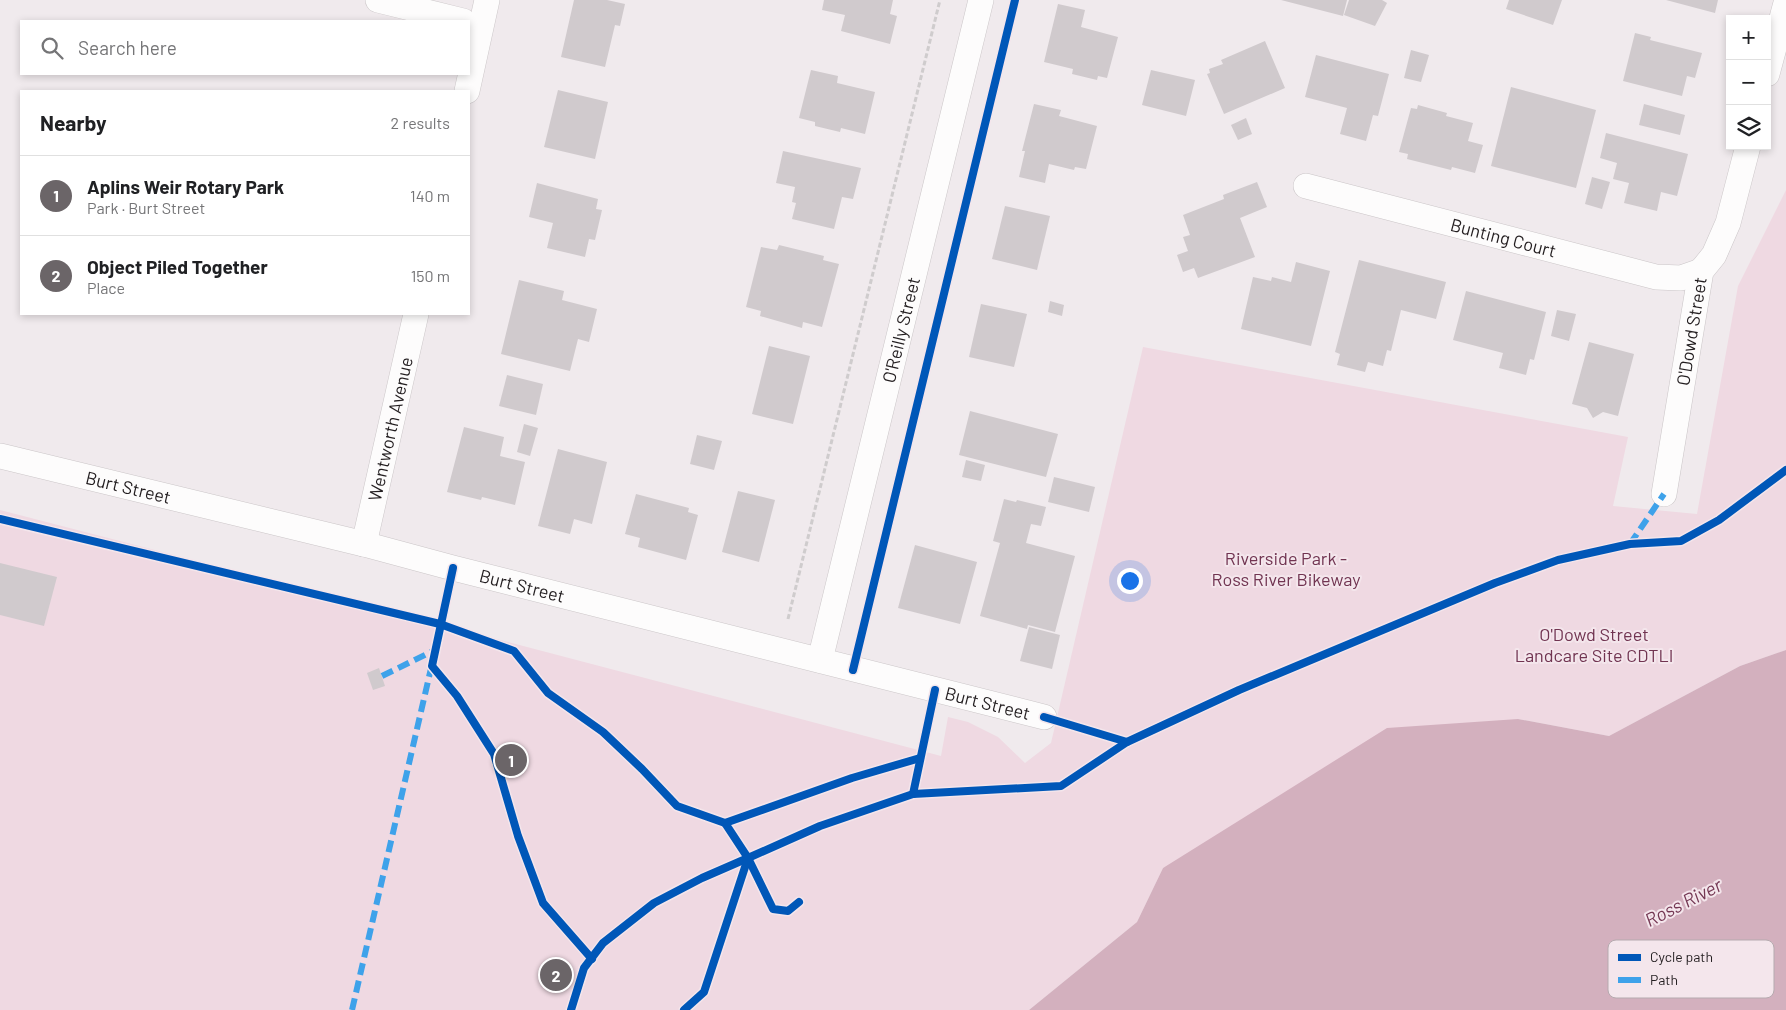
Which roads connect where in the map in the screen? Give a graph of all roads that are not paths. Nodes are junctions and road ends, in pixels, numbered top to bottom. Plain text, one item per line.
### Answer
1 (378, 0) edge
2 (487, 0) edge
3 (981, 0) edge
4 (1786, 3) edge
5 (459, 20) edge
6 (471, 23) edge
7 (470, 40) edge
8 (1771, 60) edge
9 (468, 75) edge
10 (467, 90) edge
11 (1747, 150) edge
12 (1306, 186) dead end
13 (1701, 272) junction
14 (416, 315) edge
15 (0, 456) edge
16 (1664, 494) dead end
17 (364, 544) junction
18 (820, 660) junction
19 (1044, 717) dead end

1 - 5 street
2 - 6 street
3 - 18 street, O'Reilly Street
4 - 8 street
6 - 7 street
9 - 10 street
11 - 13 street, O'Dowd Street
12 - 13 street, Bunting Court
13 - 16 street, O'Dowd Street
14 - 17 street, Wentworth Avenue
15 - 17 street, Burt Street
17 - 18 street, Burt Street
18 - 19 street, Burt Street

